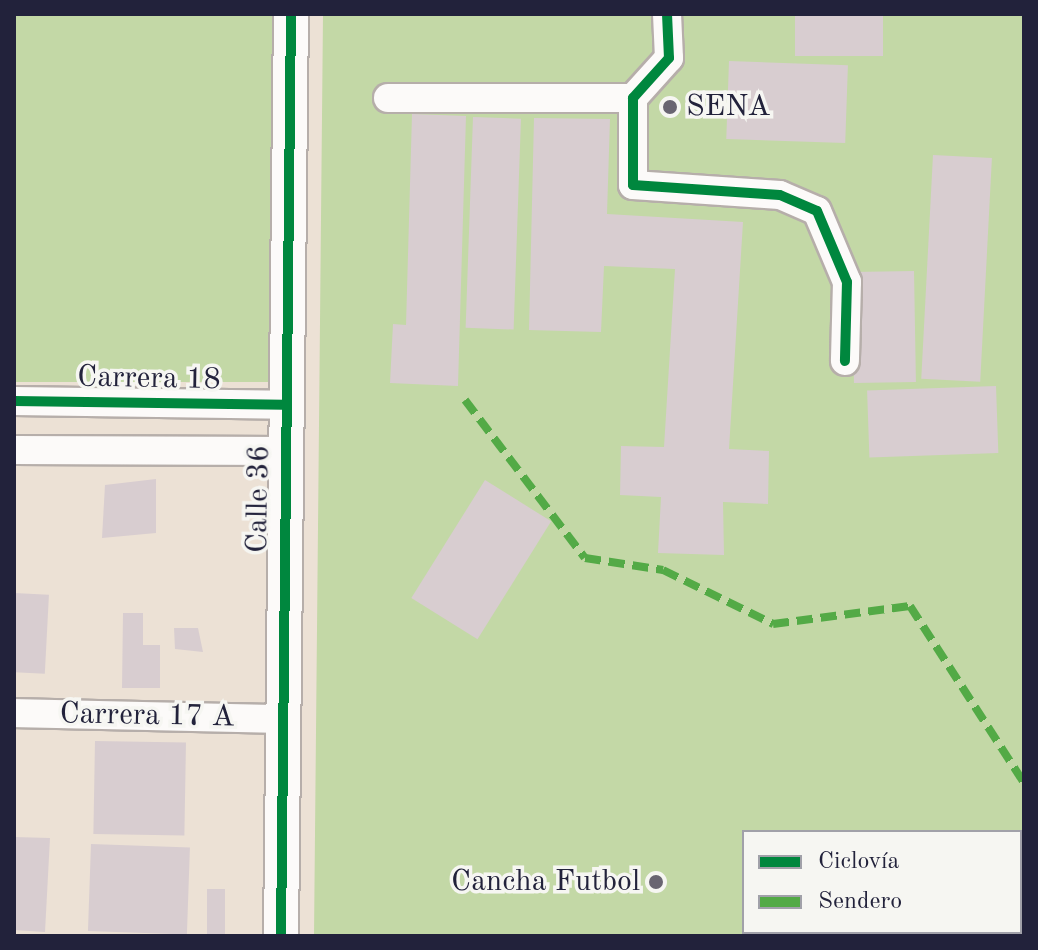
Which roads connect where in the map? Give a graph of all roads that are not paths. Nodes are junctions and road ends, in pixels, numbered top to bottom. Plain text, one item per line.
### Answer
1 (291, 14) edge
2 (667, 14) edge
3 (388, 98) dead end
4 (633, 98) junction
5 (845, 361) dead end
6 (14, 401) edge
7 (284, 405) junction
8 (14, 450) edge
9 (284, 451) junction
10 (14, 713) edge
11 (281, 719) junction
12 (281, 936) edge

1 - 7 street, Calle 36
2 - 4 street
3 - 4 street
4 - 5 street
6 - 7 street, Carrera 18
7 - 9 street, Calle 36
8 - 9 street
9 - 11 street, Calle 36
10 - 11 street, Carrera 17 A
11 - 12 street, Calle 36

